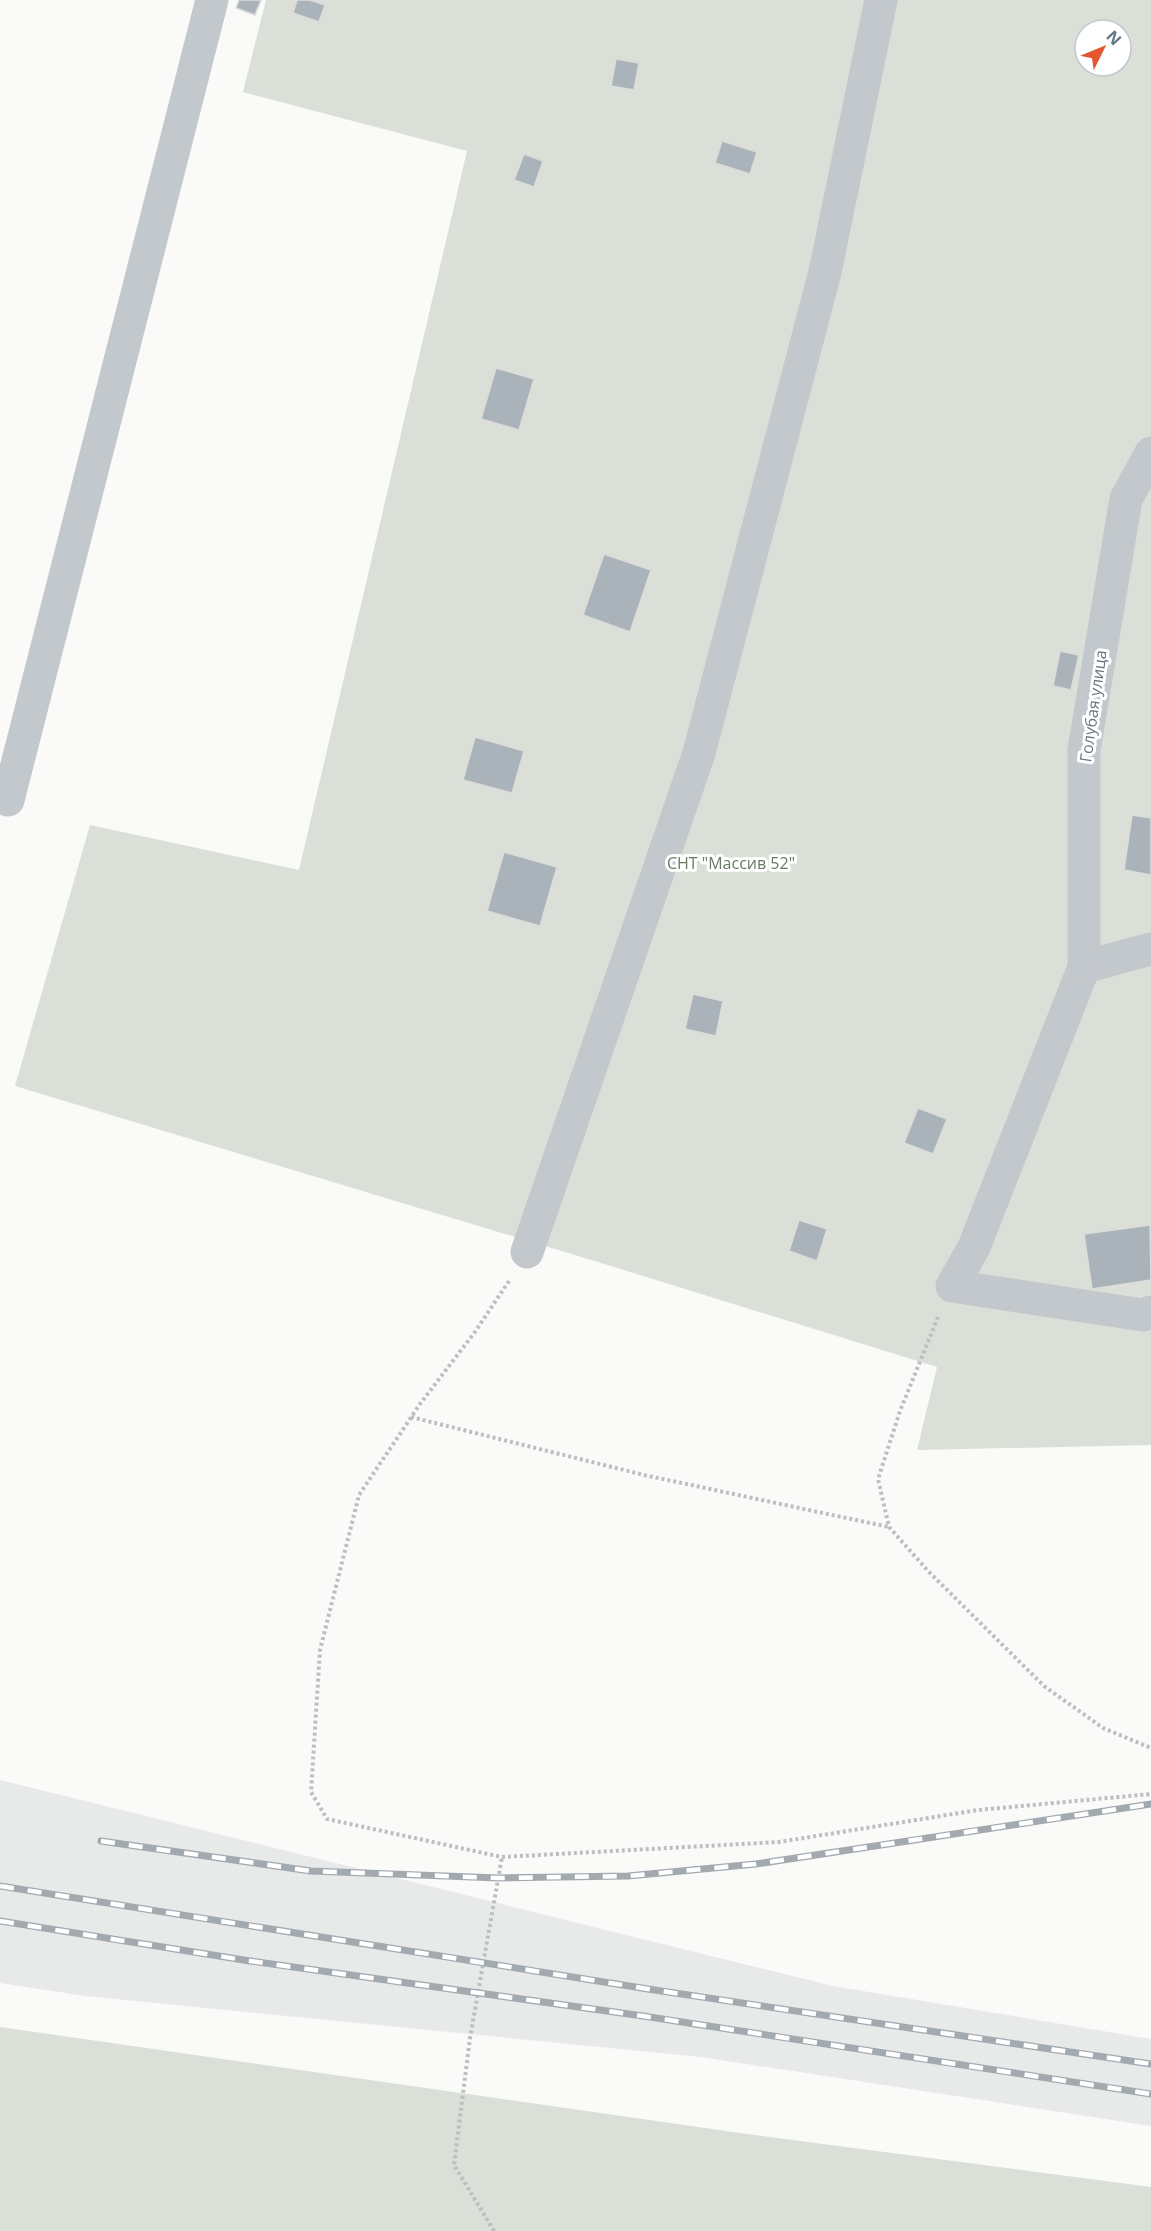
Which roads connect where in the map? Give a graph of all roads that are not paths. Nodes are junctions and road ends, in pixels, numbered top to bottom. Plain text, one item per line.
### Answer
1 (213, 0) edge
2 (881, 0) edge
3 (1151, 453) edge
4 (8, 800) dead end
5 (1151, 949) edge
6 (1084, 967) junction
7 (527, 1252) road end
8 (1151, 1312) edge

1 - 4 lane
2 - 7 lane
3 - 6 lane, Голубая улица
5 - 6 lane
6 - 8 lane

